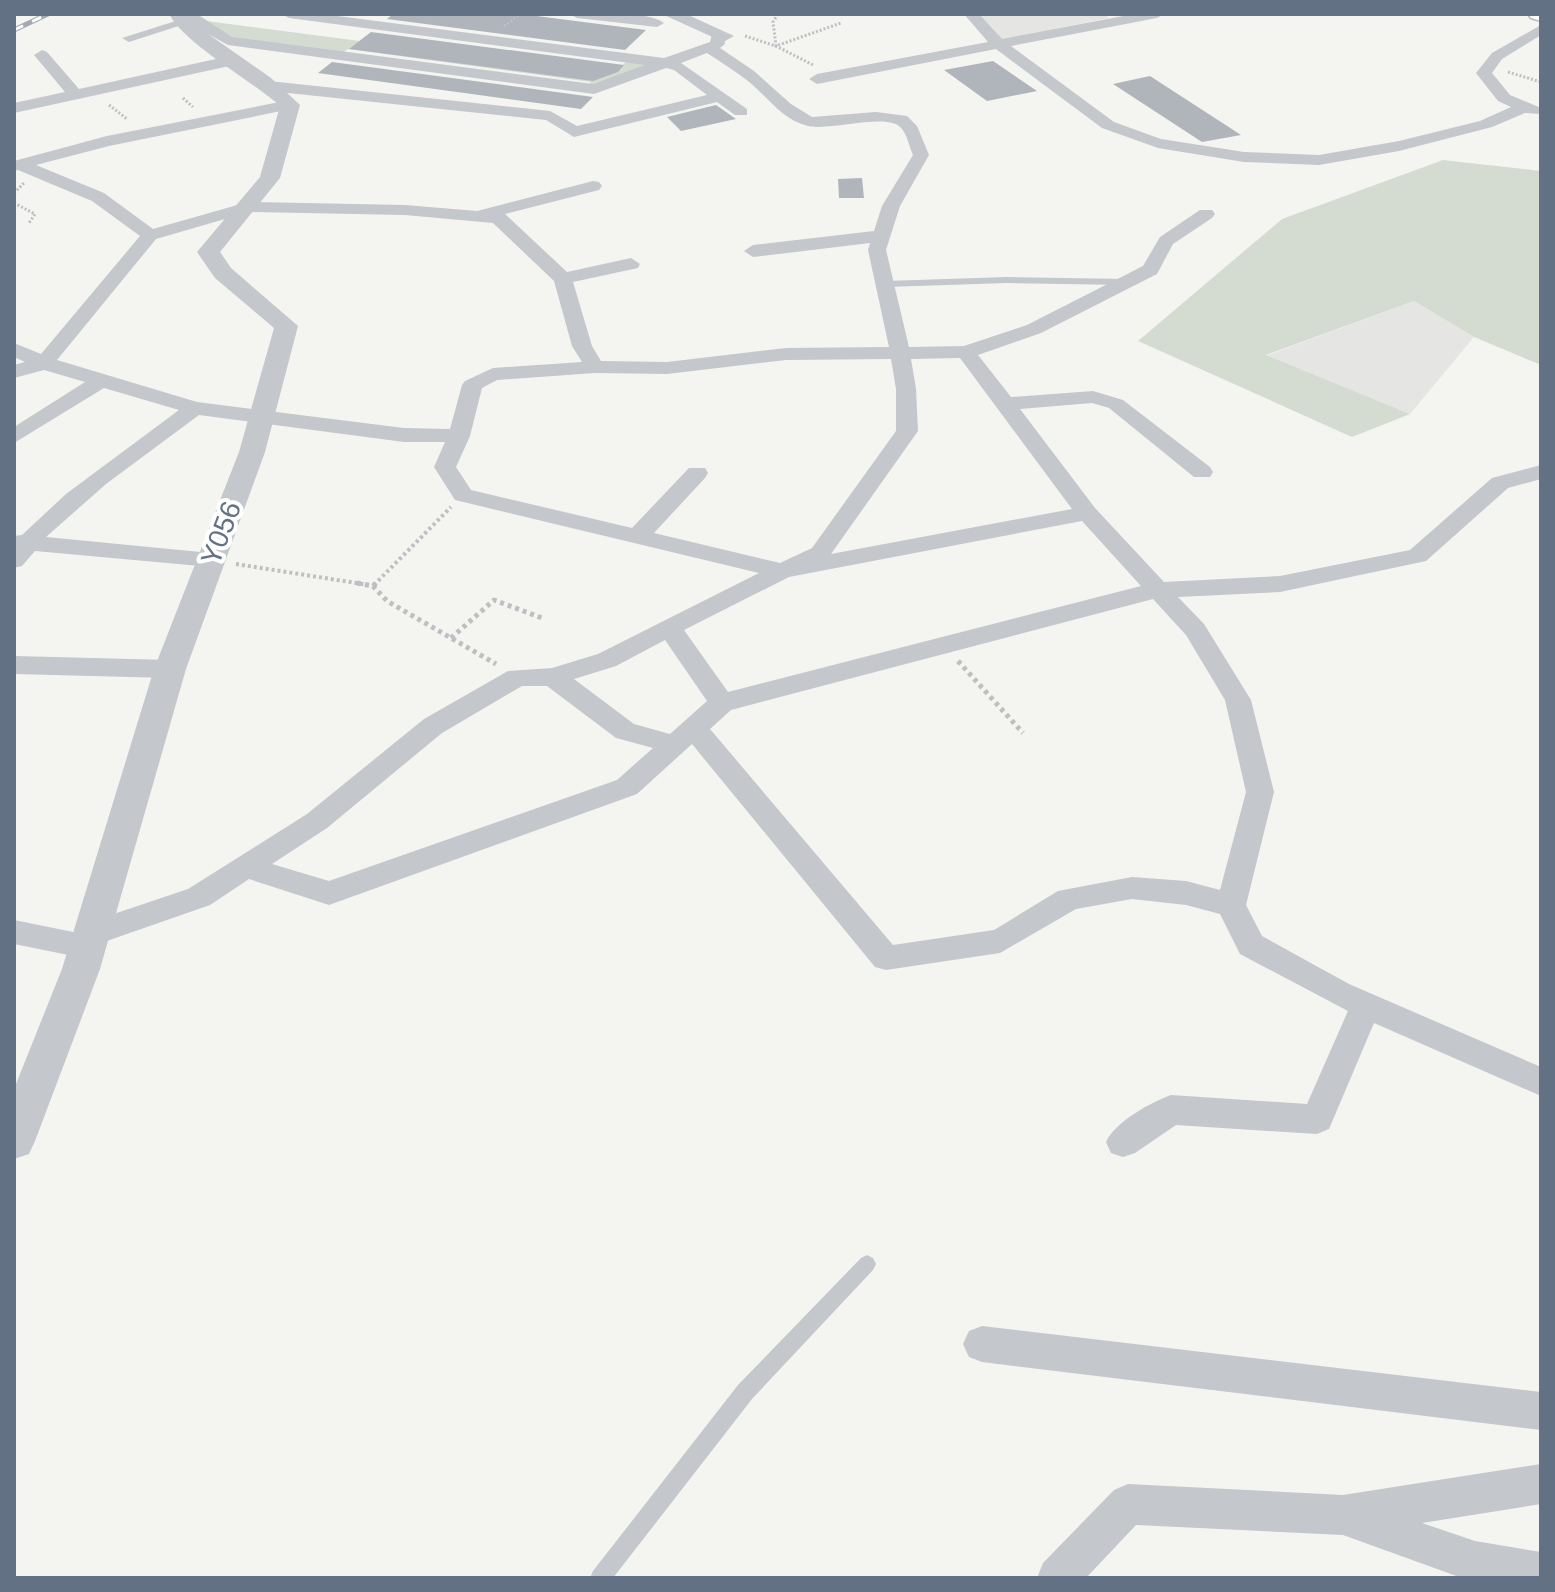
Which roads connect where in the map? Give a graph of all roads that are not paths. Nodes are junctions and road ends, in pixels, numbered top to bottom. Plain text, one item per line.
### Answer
1 (289, 14) edge
2 (577, 14) edge
3 (971, 14) edge
4 (1157, 14) edge
5 (183, 17) edge
6 (374, 19) edge
7 (664, 19) edge
8 (1541, 29) edge
9 (714, 36) junction
10 (129, 38) dead end
11 (1000, 45) junction
12 (42, 55) dead end
13 (234, 60) junction
14 (664, 63) junction
15 (817, 79) dead end
16 (82, 91) junction
17 (280, 96) junction
18 (721, 96) junction
19 (1524, 107) junction
20 (14, 108) edge
21 (741, 112) dead end
22 (1541, 112) edge
23 (17, 166) edge
24 (593, 186) dead end
25 (248, 207) junction
26 (1206, 214) dead end
27 (478, 216) junction
28 (150, 235) junction
29 (881, 236) junction
30 (753, 251) dead end
31 (631, 264) dead end
32 (563, 279) junction
33 (1127, 282) junction
34 (886, 284) junction
35 (14, 349) edge
36 (900, 351) junction
37 (966, 352) junction
38 (44, 363) junction
39 (595, 367) junction
40 (14, 372) edge
41 (102, 380) junction
42 (1005, 404) junction
43 (195, 408) junction
44 (261, 418) junction
45 (14, 436) edge
46 (459, 436) junction
47 (1202, 472) dead end
48 (1541, 472) edge
49 (697, 473) dead end
50 (1087, 513) junction
51 (638, 536) junction
52 (18, 549) edge
53 (211, 560) junction
54 (782, 571) junction
55 (1157, 590) junction
56 (669, 628) junction
57 (14, 665) edge
58 (170, 669) junction
59 (553, 677) junction
60 (722, 703) junction
61 (684, 736) junction
62 (245, 867) junction
63 (1231, 905) junction
64 (14, 932) edge
65 (90, 940) junction
66 (1366, 1006) junction
67 (1541, 1082) edge
68 (21, 1106) edge
69 (14, 1141) edge
70 (1123, 1142) dead end
71 (867, 1264) dead end
72 (982, 1344) dead end
73 (1541, 1411) edge
74 (1541, 1484) edge
75 (1343, 1515) junction
76 (1541, 1573) edge
77 (600, 1578) edge
78 (1058, 1578) edge

1 - 6 street
2 - 7 street
3 - 11 street
4 - 11 street
5 - 10 street
5 - 13 street
5 - 14 street
6 - 14 street
7 - 9 street
8 - 19 street
9 - 14 street
9 - 29 street
11 - 15 street
11 - 19 street
12 - 16 street
13 - 16 street
13 - 17 street
14 - 18 street
16 - 20 street
17 - 18 street
17 - 23 street
17 - 25 street, Y056 / Y056
18 - 21 street
19 - 22 street
23 - 28 street
24 - 27 street
25 - 27 street
25 - 28 street
25 - 44 street, Y056 / Y056
26 - 33 street
27 - 32 street
28 - 38 street
29 - 30 street
29 - 34 street
31 - 32 street
32 - 39 street
33 - 34 lane
33 - 37 street
34 - 36 street
35 - 38 street
36 - 37 street
36 - 39 street
36 - 54 street
37 - 42 street
38 - 40 street
38 - 41 street
39 - 46 street
41 - 43 street
41 - 45 street
42 - 47 street
42 - 50 street
43 - 44 street
43 - 52 street
44 - 46 street
44 - 53 street, Y056 / Y056
46 - 51 street
48 - 55 street
49 - 51 street
50 - 54 street
50 - 55 street
51 - 54 street
52 - 53 street
53 - 58 street, Y056 / Y056
54 - 56 street
55 - 60 street
55 - 63 street
56 - 59 street
56 - 60 street
57 - 58 street
58 - 65 street, Y056 / Y056
59 - 61 street
59 - 62 street
60 - 61 street
61 - 62 street
61 - 63 street
62 - 65 street
63 - 66 street
64 - 65 street
65 - 68 street, Y056 / Y056
66 - 67 street
66 - 70 street
68 - 69 street, Y056 / Y056
71 - 77 lane
72 - 73 street
74 - 75 street
75 - 76 street
75 - 78 street

